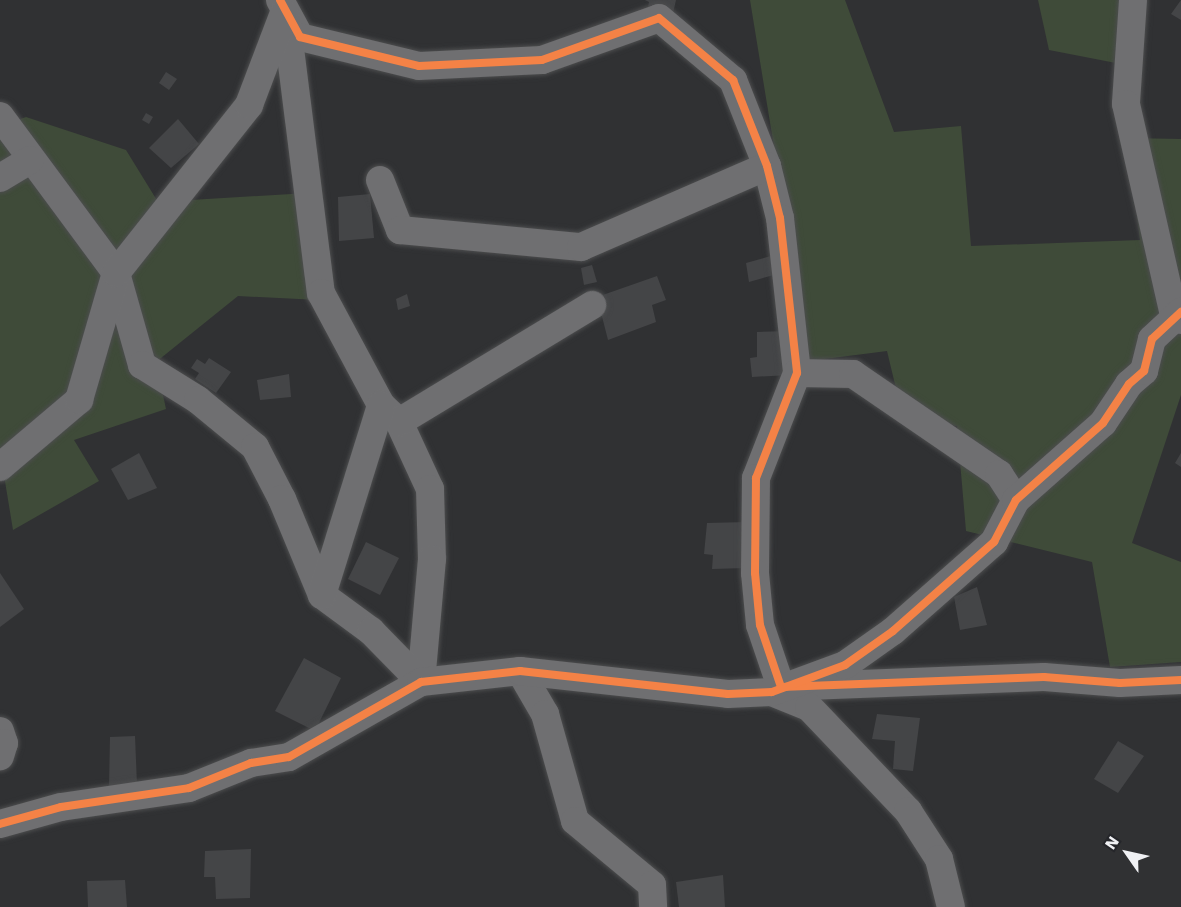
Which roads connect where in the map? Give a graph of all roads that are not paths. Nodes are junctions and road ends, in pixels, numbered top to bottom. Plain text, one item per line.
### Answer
1 (1133, 0) edge
2 (283, 5) edge
3 (0, 116) edge
4 (30, 160) junction
5 (767, 166) junction
6 (0, 178) edge
7 (380, 180) dead end
8 (116, 273) junction
9 (592, 305) dead end
10 (1179, 316) edge
11 (798, 373) junction
12 (390, 414) junction
13 (0, 467) edge
14 (1017, 500) junction
15 (322, 595) junction
16 (520, 671) junction
17 (1181, 681) edge
18 (421, 682) junction
19 (777, 690) junction
20 (0, 731) edge
21 (0, 756) edge
22 (0, 824) edge
23 (653, 907) edge
24 (951, 907) edge

1 - 10 street
2 - 5 street
2 - 8 street
2 - 12 street
3 - 4 street
4 - 6 street
4 - 8 street
5 - 7 street
5 - 11 street
8 - 13 street
8 - 15 street
9 - 12 street
10 - 14 street
11 - 14 street
11 - 19 street
12 - 15 street
12 - 18 street
14 - 19 street
15 - 18 street
16 - 18 street
16 - 19 street
16 - 23 street
17 - 19 street
18 - 22 street
19 - 24 street
20 - 21 street

